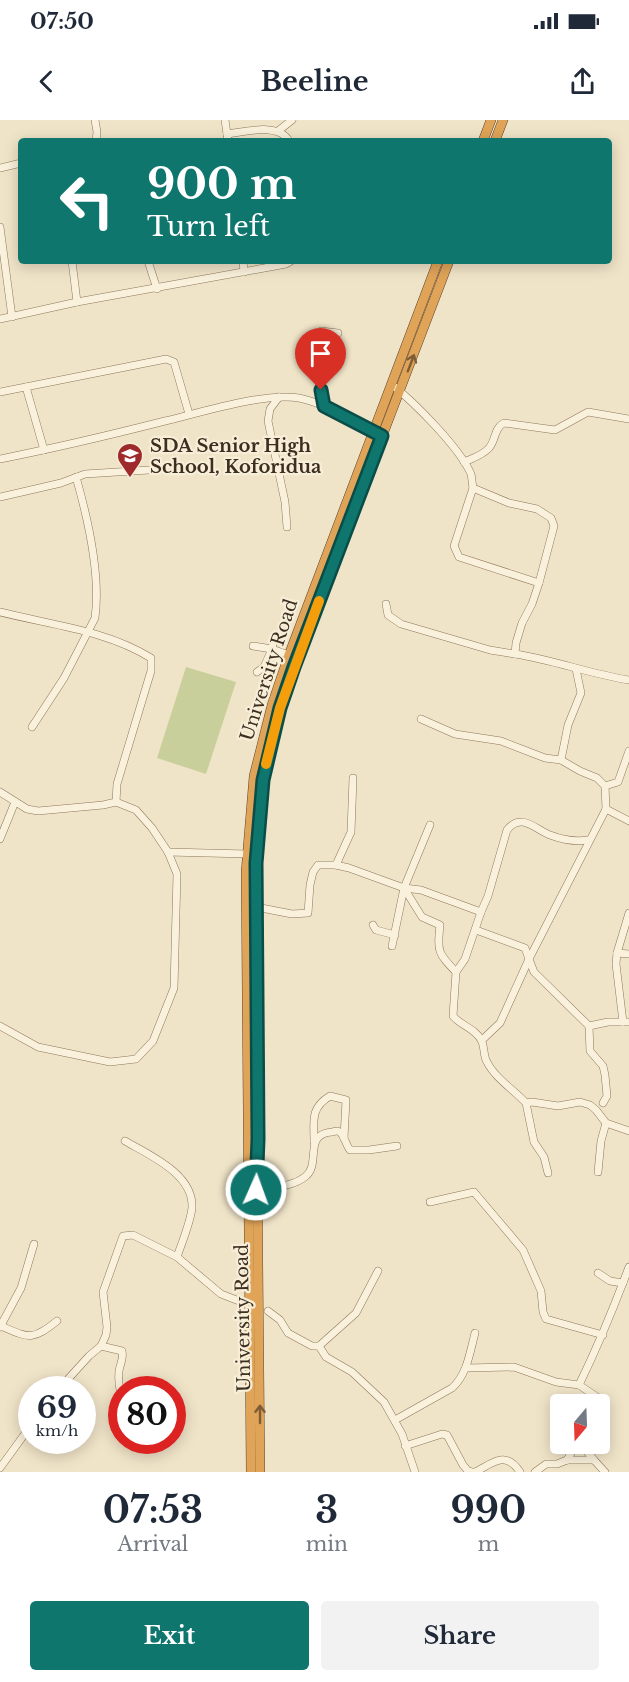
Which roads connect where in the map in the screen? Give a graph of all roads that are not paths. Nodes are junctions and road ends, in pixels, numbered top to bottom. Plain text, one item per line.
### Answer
1 (95, 120) edge
2 (225, 120) edge
3 (292, 120) edge
4 (491, 120) edge
5 (503, 120) edge
6 (278, 131) junction
7 (227, 137) edge
8 (96, 138) edge
9 (287, 138) edge
10 (484, 138) edge
11 (496, 138) edge
12 (18, 164) edge
13 (0, 168) edge
14 (0, 228) edge
15 (72, 264) edge
16 (149, 264) edge
17 (243, 264) edge
18 (286, 264) edge
19 (437, 264) edge
20 (448, 264) edge
21 (244, 272) junction
22 (158, 289) junction
23 (77, 302) junction
24 (12, 317) junction
25 (0, 319) edge
26 (338, 333) dead end
27 (391, 384) junction
28 (26, 387) junction
29 (400, 391) junction
30 (0, 392) edge
31 (279, 397) junction
32 (324, 406) junction
33 (189, 414) junction
34 (629, 419) edge
35 (378, 434) junction
36 (44, 450) junction
37 (0, 459) edge
38 (464, 462) junction
39 (149, 470) dead end
40 (76, 477) junction
41 (472, 488) junction
42 (0, 497) edge
43 (287, 527) dead end
44 (539, 583) junction
45 (386, 604) dead end
46 (0, 612) edge
47 (87, 632) junction
48 (274, 638) dead end
49 (253, 646) dead end
50 (272, 649) junction
51 (515, 654) junction
52 (288, 655) junction
53 (576, 669) junction
54 (257, 672) dead end
55 (629, 680) edge
56 (421, 719) dead end
57 (32, 727) dead end
58 (629, 751) edge
59 (561, 759) junction
60 (353, 778) dead end
61 (605, 786) junction
62 (0, 792) edge
63 (116, 801) junction
64 (15, 802) junction
65 (606, 809) junction
66 (629, 822) edge
67 (430, 825) dead end
68 (0, 839) edge
69 (588, 840) junction
70 (168, 852) junction
71 (248, 854) junction
72 (336, 865) junction
73 (404, 888) junction
74 (256, 908) junction
75 (481, 912) junction
76 (629, 913) edge
77 (373, 925) dead end
78 (476, 930) junction
79 (395, 935) junction
80 (251, 945) junction
81 (392, 946) dead end
82 (617, 953) junction
83 (629, 954) edge
84 (529, 959) junction
85 (456, 972) junction
86 (626, 1022) edge
87 (0, 1026) edge
88 (589, 1026) junction
89 (482, 1040) junction
90 (526, 1103) junction
91 (603, 1103) dead end
92 (606, 1123) junction
93 (629, 1131) edge
94 (344, 1138) junction
95 (125, 1142) dead end
96 (397, 1146) dead end
97 (314, 1148) junction
98 (598, 1172) dead end
99 (548, 1173) dead end
100 (256, 1190) junction
101 (430, 1202) dead end
102 (34, 1244) dead end
103 (177, 1257) junction
104 (629, 1267) edge
105 (378, 1271) dead end
106 (598, 1273) dead end
107 (623, 1283) junction
108 (239, 1301) dead end
109 (268, 1311) dead end
110 (57, 1321) dead end
111 (0, 1327) edge
112 (476, 1333) dead end
113 (603, 1335) junction
114 (101, 1346) junction
115 (319, 1346) junction
116 (466, 1368) junction
117 (71, 1376) edge
118 (119, 1376) edge
119 (579, 1385) junction
120 (592, 1394) edge
121 (395, 1420) junction
122 (18, 1443) edge
123 (405, 1446) junction
124 (571, 1454) edge
125 (589, 1454) edge
126 (567, 1460) junction
127 (594, 1460) junction
128 (0, 1468) edge
129 (251, 1472) edge
130 (260, 1472) edge
131 (415, 1472) edge
132 (473, 1472) edge
133 (520, 1472) edge
134 (535, 1472) edge
135 (605, 1472) edge

1 - 8 street
2 - 7 street
3 - 6 street
4 - 10 highway
5 - 11 highway
6 - 7 street
6 - 9 street
12 - 13 street
14 - 24 street
15 - 23 street
16 - 22 street
17 - 21 street
18 - 21 street
19 - 27 highway, University Road
29 -> 20 highway, University Road
21 - 22 street
22 - 23 street
23 - 24 street
24 - 25 street
26 - 32 street
27 - 29 street
27 - 35 highway, University Road
28 - 30 street
28 - 33 street
28 - 36 street
29 - 35 highway, University Road
29 - 38 street
31 - 32 street
31 - 33 street
31 - 43 street
32 - 35 street
33 - 36 street
34 - 38 street
35 - 52 highway, University Road
35 - 74 highway, University Road
36 - 37 street
38 - 41 street
39 - 40 street
40 - 42 street
40 - 47 street
41 - 44 street
41 - 44 street
44 - 51 street
45 - 51 street
46 - 47 street
47 - 57 street
47 - 63 street
48 - 50 street
49 - 50 street
50 - 52 street
50 - 54 street
51 - 53 street
52 - 71 highway, University Road
53 - 55 street
53 - 59 street
56 - 59 street
58 - 61 street
59 - 61 street
60 - 72 street
61 - 65 street
62 - 64 street
63 - 64 street
63 - 70 street
64 - 68 street
65 - 66 street
65 - 69 street
67 - 73 street
69 - 75 street
69 - 84 street
70 - 71 street
70 - 87 street
71 - 80 highway, University Road
72 - 73 street
72 - 74 street
73 - 75 street
73 - 79 street
73 - 85 street
74 - 80 highway, University Road
75 - 78 street
76 - 82 street
77 - 79 street
78 - 84 street
78 - 85 street
79 - 81 street
80 - 100 highway, University Road
80 - 129 highway, University Road
82 - 83 street
82 - 86 street
84 - 88 street
84 - 89 street
85 - 89 street
86 - 88 street
88 - 91 street
89 - 90 street
90 - 92 street
90 - 99 street
92 - 93 street
92 - 98 street
94 - 96 street
94 - 97 street
94 - 97 street
95 - 103 street
97 - 100 street
130 -> 100 highway, University Road
101 - 113 street
102 - 111 street
103 - 108 street
103 - 114 street
104 - 107 street
105 - 115 street
106 - 107 street
107 - 113 street
109 - 115 street
110 - 111 street
112 - 116 street
113 - 119 street
114 - 117 street
114 - 118 street
115 - 121 street
116 - 119 street
116 - 121 street
119 - 120 street
121 - 123 street
122 - 128 street
123 - 131 street
123 - 132 street
124 - 126 street
125 - 127 street
126 - 127 street
126 - 134 street
127 - 135 street
132 - 133 street

